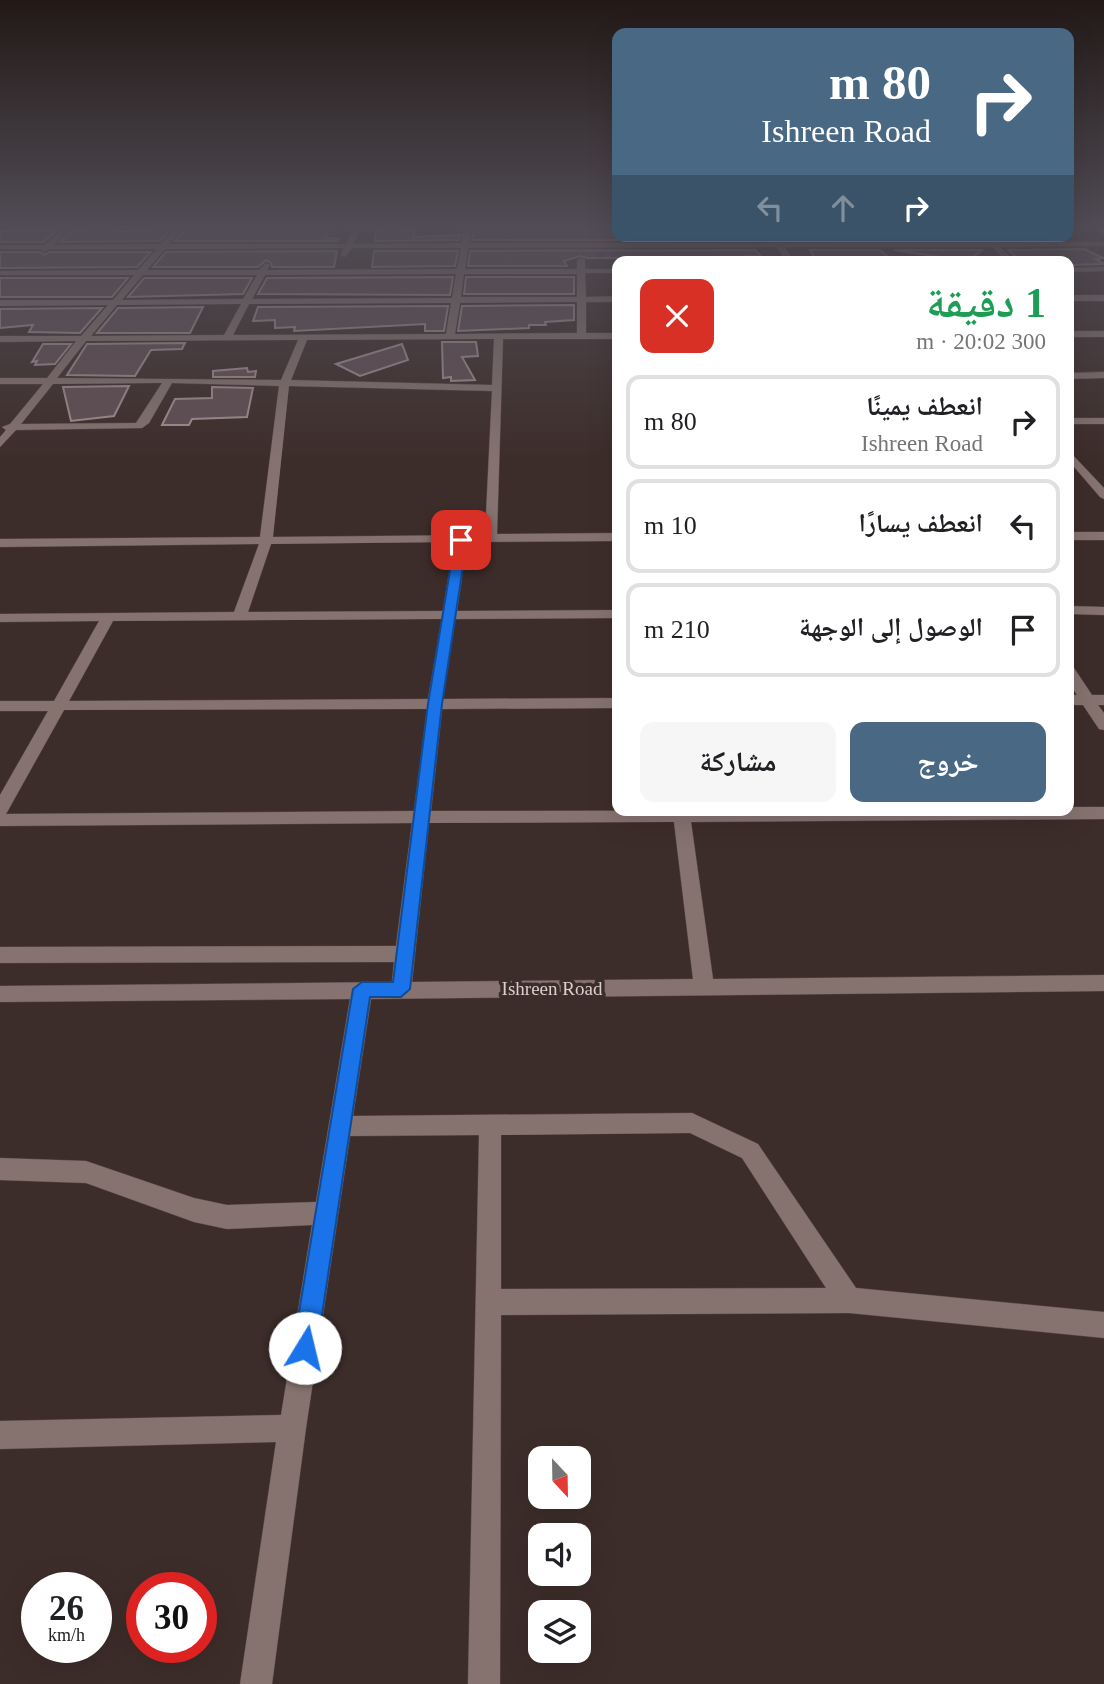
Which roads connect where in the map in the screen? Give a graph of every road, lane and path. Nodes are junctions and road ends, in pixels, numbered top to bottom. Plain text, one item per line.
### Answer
1 (113, 305) edge
2 (246, 305) edge
3 (454, 305) edge
4 (581, 305) edge
5 (1074, 334) edge
6 (1090, 334) junction
7 (1104, 334) edge
8 (499, 336) junction
9 (582, 336) junction
10 (612, 336) edge
11 (450, 337) junction
12 (303, 338) junction
13 (0, 339) edge
14 (83, 339) junction
15 (226, 339) junction
16 (1104, 349) edge
17 (1104, 375) edge
18 (1074, 376) edge
19 (50, 380) junction
20 (169, 380) junction
21 (0, 381) edge
22 (285, 385) junction
23 (496, 388) junction
24 (1074, 421) edge
25 (1104, 421) edge
26 (0, 427) edge
27 (13, 427) junction
28 (0, 444) edge
29 (1074, 460) edge
30 (1104, 470) edge
31 (1074, 471) edge
32 (1084, 471) junction
33 (1104, 495) edge
34 (1074, 536) edge
35 (1104, 536) edge
36 (612, 537) edge
37 (461, 540) junction
38 (491, 540) junction
39 (266, 541) junction
40 (0, 543) edge
41 (1074, 611) edge
42 (1104, 611) edge
43 (449, 614) junction
44 (612, 614) edge
45 (109, 616) junction
46 (240, 616) junction
47 (0, 618) edge
48 (1074, 676) edge
49 (1074, 700) edge
50 (1096, 700) edge
51 (612, 703) edge
52 (435, 704) junction
53 (0, 706) edge
54 (59, 706) junction
55 (1104, 725) edge
56 (0, 810) edge
57 (612, 813) edge
58 (1074, 813) edge
59 (1104, 813) edge
60 (682, 816) edge
61 (422, 817) junction
62 (0, 820) edge
63 (405, 954) junction
64 (0, 955) edge
65 (1104, 983) edge
66 (704, 987) junction
67 (362, 989) junction
68 (401, 989) junction
69 (0, 994) edge
70 (490, 1123) junction
71 (340, 1126) junction
72 (0, 1169) edge
73 (326, 1213) junction
74 (849, 1300) junction
75 (490, 1303) junction
76 (1104, 1325) edge
77 (292, 1428) junction
78 (0, 1435) edge
79 (256, 1684) edge
80 (484, 1684) edge

1 - 14 street
2 - 15 street
3 - 11 street
4 - 9 street
5 - 6 street
6 - 7 street
6 - 16 street
8 - 9 street
8 - 11 street
8 - 23 street
9 - 10 street
11 - 12 street
12 - 15 street
12 - 22 street
13 - 14 street
14 - 15 street
14 - 19 street
17 - 18 street
19 - 20 street
19 - 21 street
19 - 27 street
20 - 22 street
20 - 27 street
22 - 23 street
22 - 39 street
23 - 38 street
24 - 25 street
26 - 27 street
27 - 28 street
29 - 32 street
30 - 32 street
31 - 32 street
32 - 33 street
34 - 35 street
36 - 38 street
37 - 38 street
37 - 39 street
37 - 43 street
39 - 40 street
39 - 46 street
41 - 42 street
43 - 44 street
43 - 46 street
43 - 52 street
45 - 46 street
45 - 47 street
45 - 54 street
48 - 50 street
49 - 50 street
50 - 55 street
51 - 52 street
52 - 54 street
52 - 61 street
53 - 54 street
54 - 56 street
57 - 61 street
58 - 59 street
60 - 66 street
61 - 62 street
61 - 63 street
63 - 64 street
63 - 68 street
65 - 66 street, Ishreen Road
66 - 68 street, Ishreen Road
67 - 68 street, Ishreen Road
67 - 69 street, Ishreen Road
67 - 71 street
70 - 71 street
70 - 74 street
70 - 75 street
71 - 73 street
72 - 73 street
73 - 77 street
74 - 75 street
74 - 76 street
75 - 80 street
77 - 78 street
77 - 79 street

